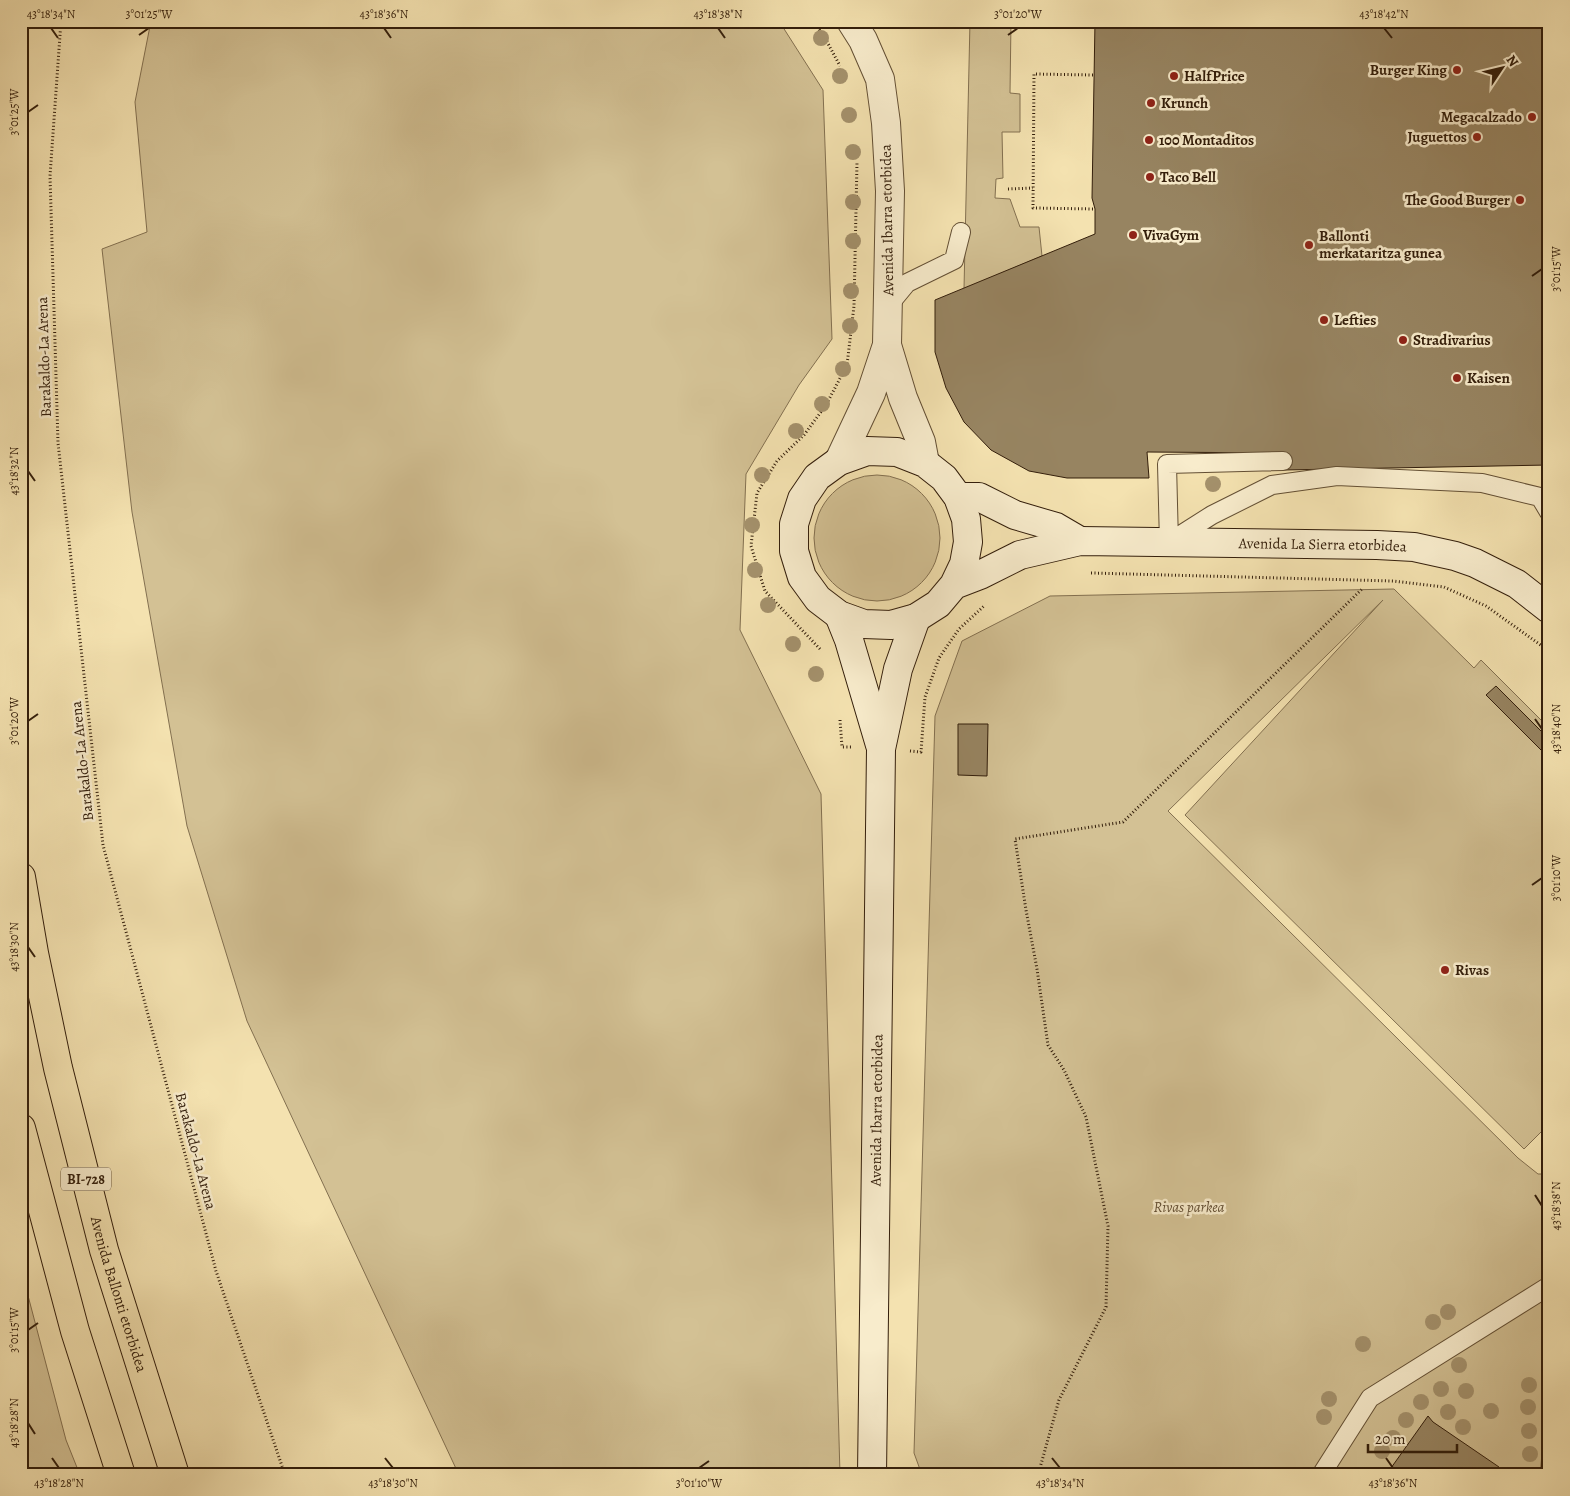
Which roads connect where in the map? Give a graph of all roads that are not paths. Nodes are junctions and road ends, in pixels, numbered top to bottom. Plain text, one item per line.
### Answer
1 (851, 21) edge
2 (961, 232) dead end
3 (888, 306) junction
4 (888, 345) junction
5 (839, 461) junction
6 (1283, 461) dead end
7 (925, 463) junction
8 (958, 497) junction
9 (1549, 512) edge
10 (1080, 541) junction
11 (1168, 543) junction
12 (954, 585) junction
13 (1549, 609) edge
14 (839, 615) junction
15 (916, 618) junction
16 (881, 749) junction
17 (21, 877) edge
18 (21, 1128) edge
19 (1549, 1286) edge
20 (872, 1472) edge
21 (121, 1475) edge
22 (176, 1475) edge
23 (1320, 1475) edge

1 - 3 street, Avenida Ibarra etorbidea
2 - 3 lane
3 - 4 street, Avenida Ibarra etorbidea
4 - 5 street
4 - 7 street
5 - 7 street
5 - 14 street
6 - 11 lane
7 - 8 street
8 - 10 street, Avenida La Sierra etorbidea
8 - 12 street
9 - 11 lane
10 - 11 street, Avenida La Sierra etorbidea
10 - 12 street, Avenida La Sierra etorbidea
11 - 13 street, Avenida La Sierra etorbidea
12 - 15 street
14 - 15 street
14 - 16 street, Avenida Ibarra etorbidea
15 - 16 street, Avenida Ibarra etorbidea
16 - 20 street, Avenida Ibarra etorbidea
17 - 22 main road, Avenida Ballonti etorbidea / BI-728
18 - 21 main road
19 - 23 lane

